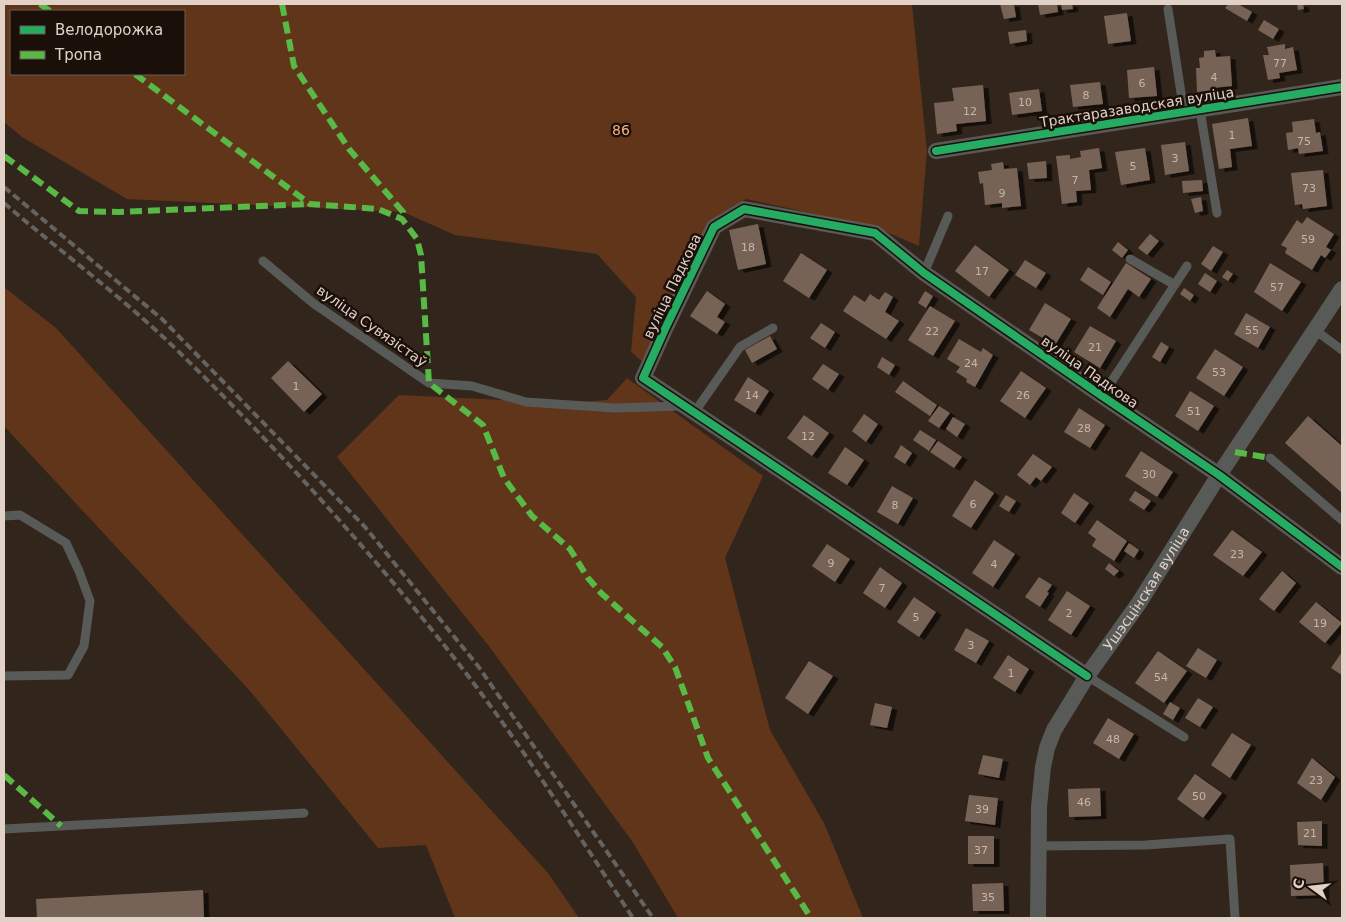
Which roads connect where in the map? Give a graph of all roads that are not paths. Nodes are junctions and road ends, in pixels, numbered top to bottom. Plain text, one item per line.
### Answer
1 (1168, 9) dead end
2 (1342, 87) edge
3 (1200, 110) junction
4 (1184, 112) junction
5 (936, 151) dead end
6 (1217, 213) dead end
7 (948, 216) dead end
8 (1130, 259) dead end
9 (263, 260) dead end
10 (1187, 266) dead end
11 (924, 273) junction
12 (1175, 285) junction
13 (1342, 289) edge
14 (774, 328) dead end
15 (1315, 330) junction
16 (1342, 350) edge
17 (1102, 396) junction
18 (689, 409) junction
19 (1270, 458) dead end
20 (1219, 475) junction
21 (4, 516) edge
22 (1342, 520) edge
23 (1342, 567) edge
24 (4, 676) edge
25 (1087, 676) junction
26 (1184, 737) dead end
27 (304, 812) dead end
28 (4, 829) edge
29 (1038, 846) junction
30 (1038, 918) edge
31 (1235, 918) edge

1 - 4 lane
2 - 3 street, Трактаразаводская вуліца
3 - 4 street, Трактаразаводская вуліца
3 - 6 lane
4 - 5 street, Трактаразаводская вуліца
7 - 11 lane
8 - 12 lane
9 - 18 lane, вуліца Сувязістаў
10 - 12 lane
11 - 17 street, вуліца Падкова
11 - 18 street, вуліца Падкова
12 - 17 lane
13 - 15 street, Ушэсцінская вуліца
14 - 18 lane
15 - 16 lane
15 - 20 street, Ушэсцінская вуліца
17 - 20 street, вуліца Падкова
18 - 25 street, вуліца Падкова
19 - 22 lane
20 - 23 street, вуліца Падкова
20 - 25 street, Ушэсцінская вуліца
21 - 24 lane
25 - 26 lane
25 - 29 street, Ушэсцінская вуліца
27 - 28 lane
29 - 30 street, Ушэсцінская вуліца
29 - 31 lane

